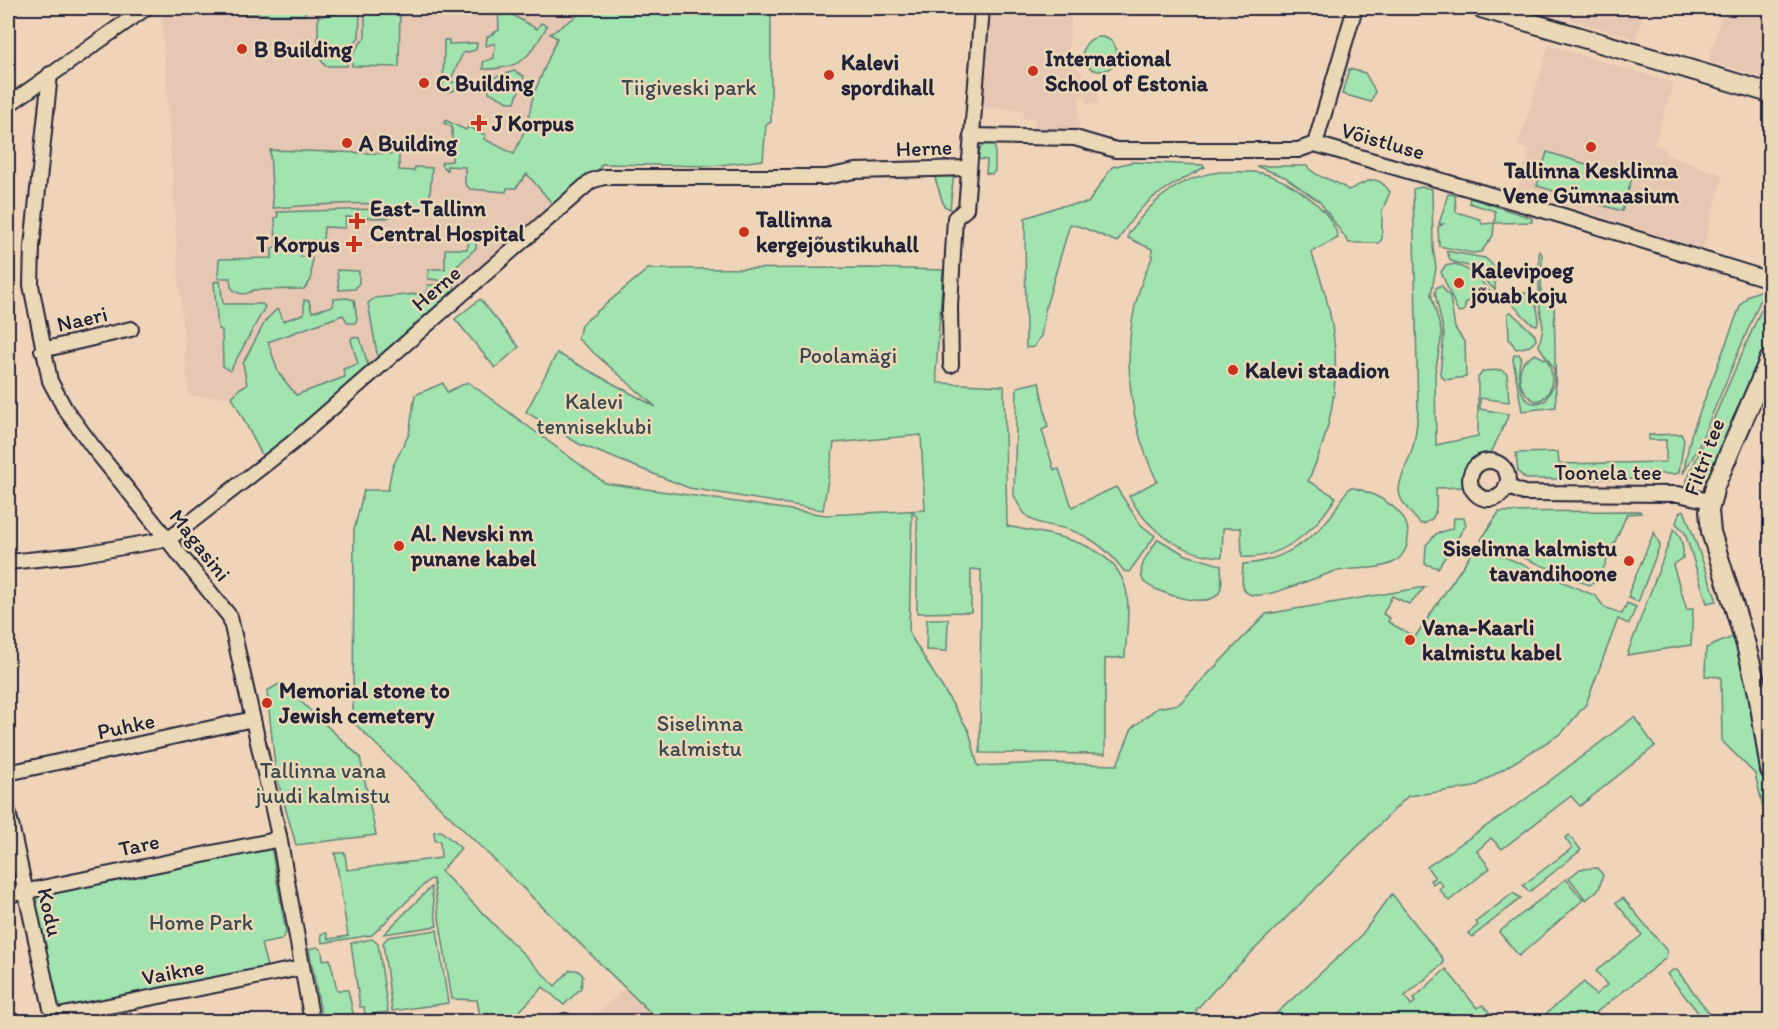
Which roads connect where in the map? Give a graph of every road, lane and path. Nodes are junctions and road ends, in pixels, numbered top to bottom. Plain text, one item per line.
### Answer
1 (146, 8) edge
2 (982, 8) edge
3 (1355, 8) edge
4 (1481, 8) edge
5 (50, 74) junction
6 (27, 91) junction
7 (1770, 93) edge
8 (8, 105) edge
9 (46, 117) junction
10 (971, 136) junction
11 (1315, 144) junction
12 (969, 168) junction
13 (1770, 280) edge
14 (131, 329) dead end
15 (42, 350) junction
16 (1770, 358) edge
17 (951, 365) dead end
18 (1506, 486) dead end
19 (1710, 501) junction
20 (169, 539) junction
21 (8, 561) edge
22 (1746, 645) junction
23 (1770, 709) edge
24 (253, 719) junction
25 (1770, 770) edge
26 (8, 773) edge
27 (8, 811) edge
28 (279, 836) junction
29 (24, 891) junction
30 (8, 895) edge
31 (301, 968) junction
32 (53, 1019) edge
33 (312, 1022) edge

1 - 5 street
2 - 10 street
3 - 11 street
4 - 7 street
5 - 6 street
5 - 9 street, Magasini
6 - 8 street
6 - 9 street
9 - 15 street, Magasini
10 - 11 street, Võistluse
10 - 12 street
11 - 13 street, Võistluse
12 - 17 street
12 - 20 street, Herne
14 - 15 street, Naeri
15 - 20 street, Magasini
16 - 19 street, Filtri tee
18 - 19 street, Toonela tee
19 - 22 street, Filtri tee
20 - 21 street, Herne
20 - 24 street, Magasini
22 - 23 street, Filtri tee
22 - 25 street, Filtri tee
24 - 26 street, Puhke
24 - 28 street, Magasini
27 - 29 street, Kodu
28 - 29 street, Tare
28 - 31 street, Magasini
29 - 30 street, Tare
29 - 32 street, Kodu
31 - 32 street, Vaikne
31 - 33 street, Magasini

